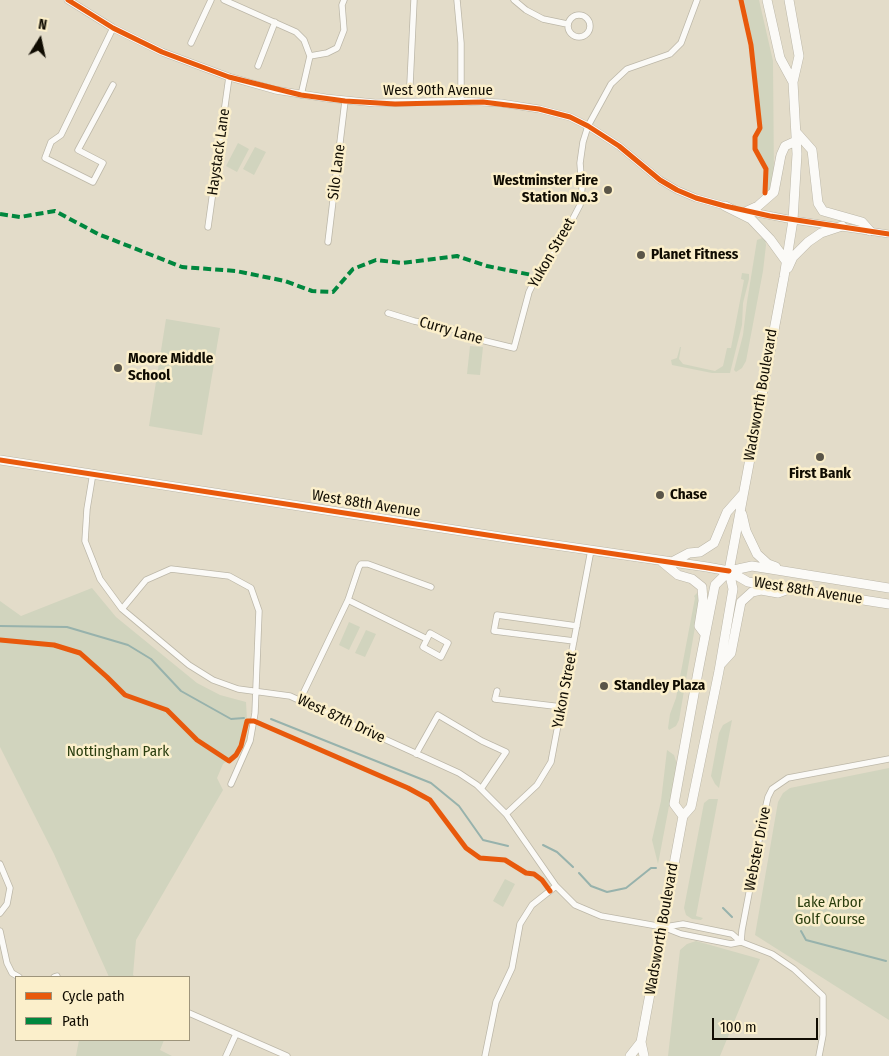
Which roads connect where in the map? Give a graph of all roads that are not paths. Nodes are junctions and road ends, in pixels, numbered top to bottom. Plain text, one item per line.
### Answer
1 (68, 0) edge
2 (211, 0) edge
3 (224, 0) edge
4 (344, 0) edge
5 (414, 0) edge
6 (457, 0) edge
7 (514, 0) edge
8 (697, 0) edge
9 (767, 0) edge
10 (789, 0) edge
11 (275, 22) junction
12 (567, 24) junction
13 (113, 28) junction
14 (191, 44) dead end
15 (310, 56) junction
16 (258, 66) dead end
17 (229, 77) junction
18 (793, 82) junction
19 (410, 84) dead end
20 (113, 85) dead end
21 (301, 95) junction
22 (345, 101) junction
23 (461, 102) junction
24 (588, 126) junction
25 (796, 132) junction
26 (796, 142) junction
27 (725, 206) junction
28 (747, 211) junction
29 (792, 220) junction
30 (842, 226) junction
31 (208, 227) dead end
32 (870, 231) junction
33 (889, 234) edge
34 (328, 242) dead end
35 (786, 260) junction
36 (784, 277) junction
37 (388, 313) dead end
38 (514, 348) joint
39 (0, 460) edge
40 (93, 473) junction
41 (743, 494) junction
42 (740, 509) junction
43 (591, 550) junction
44 (661, 561) junction
45 (672, 562) junction
46 (729, 571) junction
47 (784, 571) junction
48 (431, 586) dead end
49 (790, 588) junction
50 (889, 588) edge
51 (348, 600) junction
52 (889, 604) edge
53 (122, 609) junction
54 (577, 626) junction
55 (706, 634) junction
56 (427, 639) junction
57 (574, 641) junction
58 (720, 664) junction
59 (497, 691) dead end
60 (257, 692) junction
61 (300, 700) junction
62 (562, 707) junction
63 (416, 754) junction
64 (889, 759) edge
65 (231, 784) dead end
66 (481, 789) junction
67 (506, 814) junction
68 (683, 816) junction
69 (0, 864) edge
70 (556, 886) junction
71 (0, 913) edge
72 (663, 927) junction
73 (0, 931) edge
74 (741, 942) junction
75 (17, 976) edge
76 (190, 1013) edge
77 (236, 1034) junction
78 (641, 1042) junction
79 (226, 1056) edge
80 (287, 1056) edge
81 (485, 1056) edge
82 (630, 1056) edge
83 (644, 1056) edge
84 (819, 1056) edge

1 - 13 street, West 90th Avenue
2 - 14 street
3 - 11 street
4 - 15 street
5 - 19 street
6 - 23 street
7 - 12 street
8 - 24 street, Yukon Street
9 - 18 main road
10 - 18 main road
11 - 15 street
11 - 16 street
12 - 12 street
13 - 17 street, West 90th Avenue
13 - 20 street
15 - 21 street
17 - 21 street, West 90th Avenue
17 - 31 street, Haystack Lane
18 - 25 main road, Wadsworth Boulevard
21 - 22 street, West 90th Avenue
22 - 23 street, West 90th Avenue
22 - 34 street, Silo Lane
23 - 24 street, West 90th Avenue
24 - 27 street, West 90th Avenue
24 - 38 street, Yukon Street
25 - 26 main road, Wadsworth Boulevard
25 - 32 main road
26 - 28 main road
26 - 29 main road, Wadsworth Boulevard
27 - 28 street, West 90th Avenue
27 - 35 main road
28 - 29 street, West 90th Avenue
29 - 30 street, West 90th Avenue
29 - 35 main road, Wadsworth Boulevard
30 - 32 street, West 90th Avenue
30 - 36 main road
32 - 33 street, West 90th Avenue
35 - 36 main road, Wadsworth Boulevard
36 - 41 main road, Wadsworth Boulevard
37 - 38 street, Curry Lane
39 - 40 main road, West 88th Avenue
40 - 43 main road, West 88th Avenue
40 - 53 street, West 87th Drive
41 - 42 main road, Wadsworth Boulevard
41 - 45 main road
42 - 46 main road, Wadsworth Boulevard
42 - 47 main road
43 - 44 main road, West 88th Avenue
43 - 54 street, Yukon Street
44 - 45 main road, West 88th Avenue
44 - 55 main road
45 - 46 main road, West 88th Avenue
46 - 47 main road, West 88th Avenue
46 - 49 main road, West 88th Avenue
46 - 55 main road, Wadsworth Boulevard
46 - 58 main road, Wadsworth Boulevard
47 - 50 main road, West 88th Avenue
48 - 51 street
49 - 52 main road, West 88th Avenue
49 - 58 main road
51 - 56 street
51 - 61 street
53 - 60 street, West 87th Drive
53 - 60 street
54 - 57 street, Yukon Street
54 - 57 street
55 - 68 main road, Wadsworth Boulevard
56 - 56 street
57 - 62 street, Yukon Street
58 - 68 main road, Wadsworth Boulevard
59 - 62 street
60 - 61 street, West 87th Drive
60 - 65 street
61 - 63 street, West 87th Drive
62 - 67 street, Yukon Street
63 - 66 street, West 87th Drive
63 - 66 street
64 - 74 street, Webster Drive
66 - 67 street, West 87th Drive
67 - 70 street, West 87th Drive
68 - 72 main road, Wadsworth Boulevard
69 - 71 street
70 - 72 street, West 87th Drive
70 - 81 street
72 - 74 street
72 - 74 street
72 - 78 main road, Wadsworth Boulevard
73 - 75 street
74 - 84 street
76 - 77 street
77 - 79 street
77 - 80 street
78 - 82 main road, Wadsworth Boulevard
78 - 83 main road, Wadsworth Boulevard

